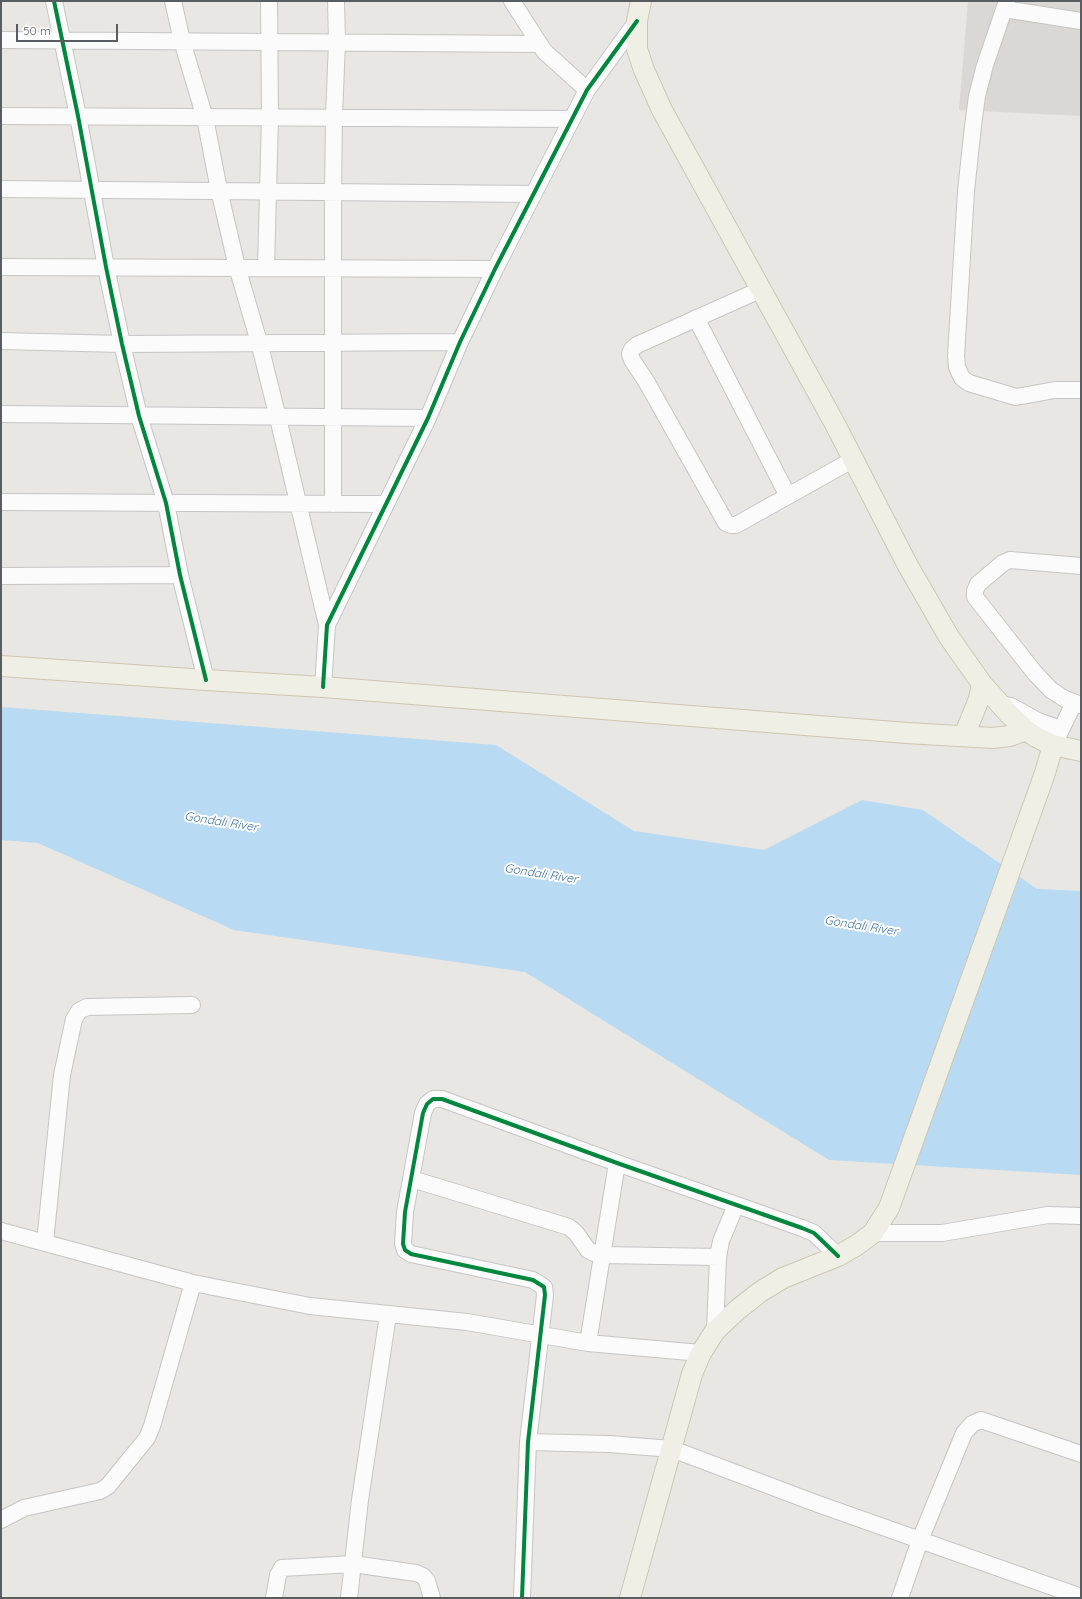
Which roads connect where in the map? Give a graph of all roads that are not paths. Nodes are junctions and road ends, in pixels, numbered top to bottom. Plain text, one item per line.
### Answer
1 (54, 1) edge
2 (173, 1) edge
3 (269, 1) edge
4 (336, 1) edge
5 (512, 1) edge
6 (642, 1) edge
7 (1006, 5) edge
8 (637, 21) junction
9 (1081, 21) edge
10 (62, 39) junction
11 (1, 40) edge
12 (182, 41) junction
13 (269, 42) junction
14 (337, 42) junction
15 (538, 44) junction
16 (587, 90) junction
17 (1, 116) edge
18 (78, 116) junction
19 (334, 117) junction
20 (205, 118) junction
21 (270, 118) junction
22 (572, 119) junction
23 (1, 189) edge
24 (91, 190) junction
25 (219, 190) junction
26 (268, 192) junction
27 (333, 193) junction
28 (534, 194) junction
29 (1, 267) edge
30 (106, 267) junction
31 (238, 267) junction
32 (266, 268) junction
33 (334, 269) junction
34 (495, 269) junction
35 (762, 289) junction
36 (696, 318) junction
37 (1, 341) edge
38 (259, 342) junction
39 (460, 342) junction
40 (333, 343) junction
41 (122, 344) junction
42 (1081, 390) edge
43 (1, 414) edge
44 (139, 416) junction
45 (278, 418) junction
46 (333, 418) junction
47 (428, 418) junction
48 (854, 459) junction
49 (788, 496) junction
50 (1, 502) edge
51 (166, 503) junction
52 (299, 504) junction
53 (333, 504) junction
54 (386, 504) junction
55 (1081, 566) edge
56 (180, 575) junction
57 (1, 576) edge
58 (327, 626) junction
59 (1, 666) edge
60 (206, 680) junction
61 (982, 684) junction
62 (323, 687) junction
63 (999, 704) junction
64 (1077, 704) edge
65 (1026, 730) junction
66 (964, 736) junction
67 (1057, 737) junction
68 (1081, 751) edge
69 (192, 1005) dead end
70 (617, 1163) junction
71 (412, 1179) junction
72 (736, 1205) junction
73 (1081, 1216) edge
74 (1, 1231) edge
75 (874, 1233) junction
76 (45, 1242) junction
77 (602, 1255) junction
78 (838, 1256) junction
79 (718, 1257) junction
80 (193, 1283) junction
81 (388, 1315) junction
82 (715, 1331) junction
83 (540, 1335) junction
84 (588, 1344) junction
85 (701, 1353) junction
86 (528, 1442) junction
87 (672, 1449) junction
88 (1081, 1454) edge
89 (1, 1520) edge
90 (920, 1540) junction
91 (353, 1564) junction
92 (1081, 1597) edge
93 (274, 1598) edge
94 (349, 1598) edge
95 (432, 1598) edge
96 (522, 1598) edge
97 (630, 1598) edge
98 (900, 1598) edge

1 - 10 street
2 - 12 street
3 - 13 street
4 - 14 street
5 - 15 street
6 - 8 main road
7 - 9 street
7 - 42 street
8 - 16 street
8 - 35 main road
10 - 11 street
10 - 12 street
10 - 18 street
12 - 13 street
12 - 20 street
13 - 14 street
13 - 21 street
14 - 15 street
14 - 19 street
15 - 16 street
16 - 22 street
17 - 18 street
18 - 20 street
18 - 24 street
19 - 21 street
19 - 22 street
19 - 27 street
20 - 21 street
20 - 25 street
21 - 26 street
22 - 28 street
23 - 24 street
24 - 25 street
24 - 30 street
25 - 26 street
25 - 31 street
26 - 27 street
26 - 32 street
27 - 28 street
27 - 33 street
28 - 34 street
29 - 30 street
30 - 31 street
30 - 41 street
31 - 32 street
31 - 38 street
32 - 33 street
33 - 34 street
33 - 40 street
34 - 39 street
35 - 36 street
35 - 48 main road
36 - 49 street
36 - 49 street
37 - 41 street
38 - 40 street
38 - 41 street
38 - 45 street
39 - 40 street
39 - 47 street
40 - 46 street
41 - 44 street
43 - 44 street
44 - 45 street
44 - 51 street
45 - 46 street
45 - 52 street
46 - 47 street
46 - 53 street
47 - 54 street
48 - 49 street
48 - 61 main road
50 - 51 street
51 - 52 street
51 - 56 street
52 - 53 street
52 - 58 street
53 - 54 street
54 - 58 street
55 - 64 street
56 - 57 street
56 - 60 street
58 - 62 street
59 - 60 main road
60 - 62 main road
61 - 63 main road
61 - 66 main road
62 - 66 main road
63 - 65 main road
63 - 67 street
64 - 67 street
65 - 66 main road
65 - 67 main road
67 - 68 main road
67 - 75 main road
69 - 76 street
70 - 71 street
70 - 72 street
70 - 77 street
71 - 77 street
71 - 83 street
72 - 78 street
72 - 79 street
73 - 75 street
74 - 76 street
75 - 78 main road
76 - 80 street
77 - 79 street
77 - 84 street
78 - 82 main road
79 - 82 street
80 - 81 street
80 - 89 street
81 - 83 street
81 - 91 street
82 - 85 main road
83 - 84 street
83 - 86 street
84 - 85 street
85 - 87 main road
86 - 87 street
86 - 96 street
87 - 90 street
87 - 97 main road
88 - 90 street
90 - 92 street
90 - 98 street
91 - 93 street
91 - 94 street
91 - 95 street

